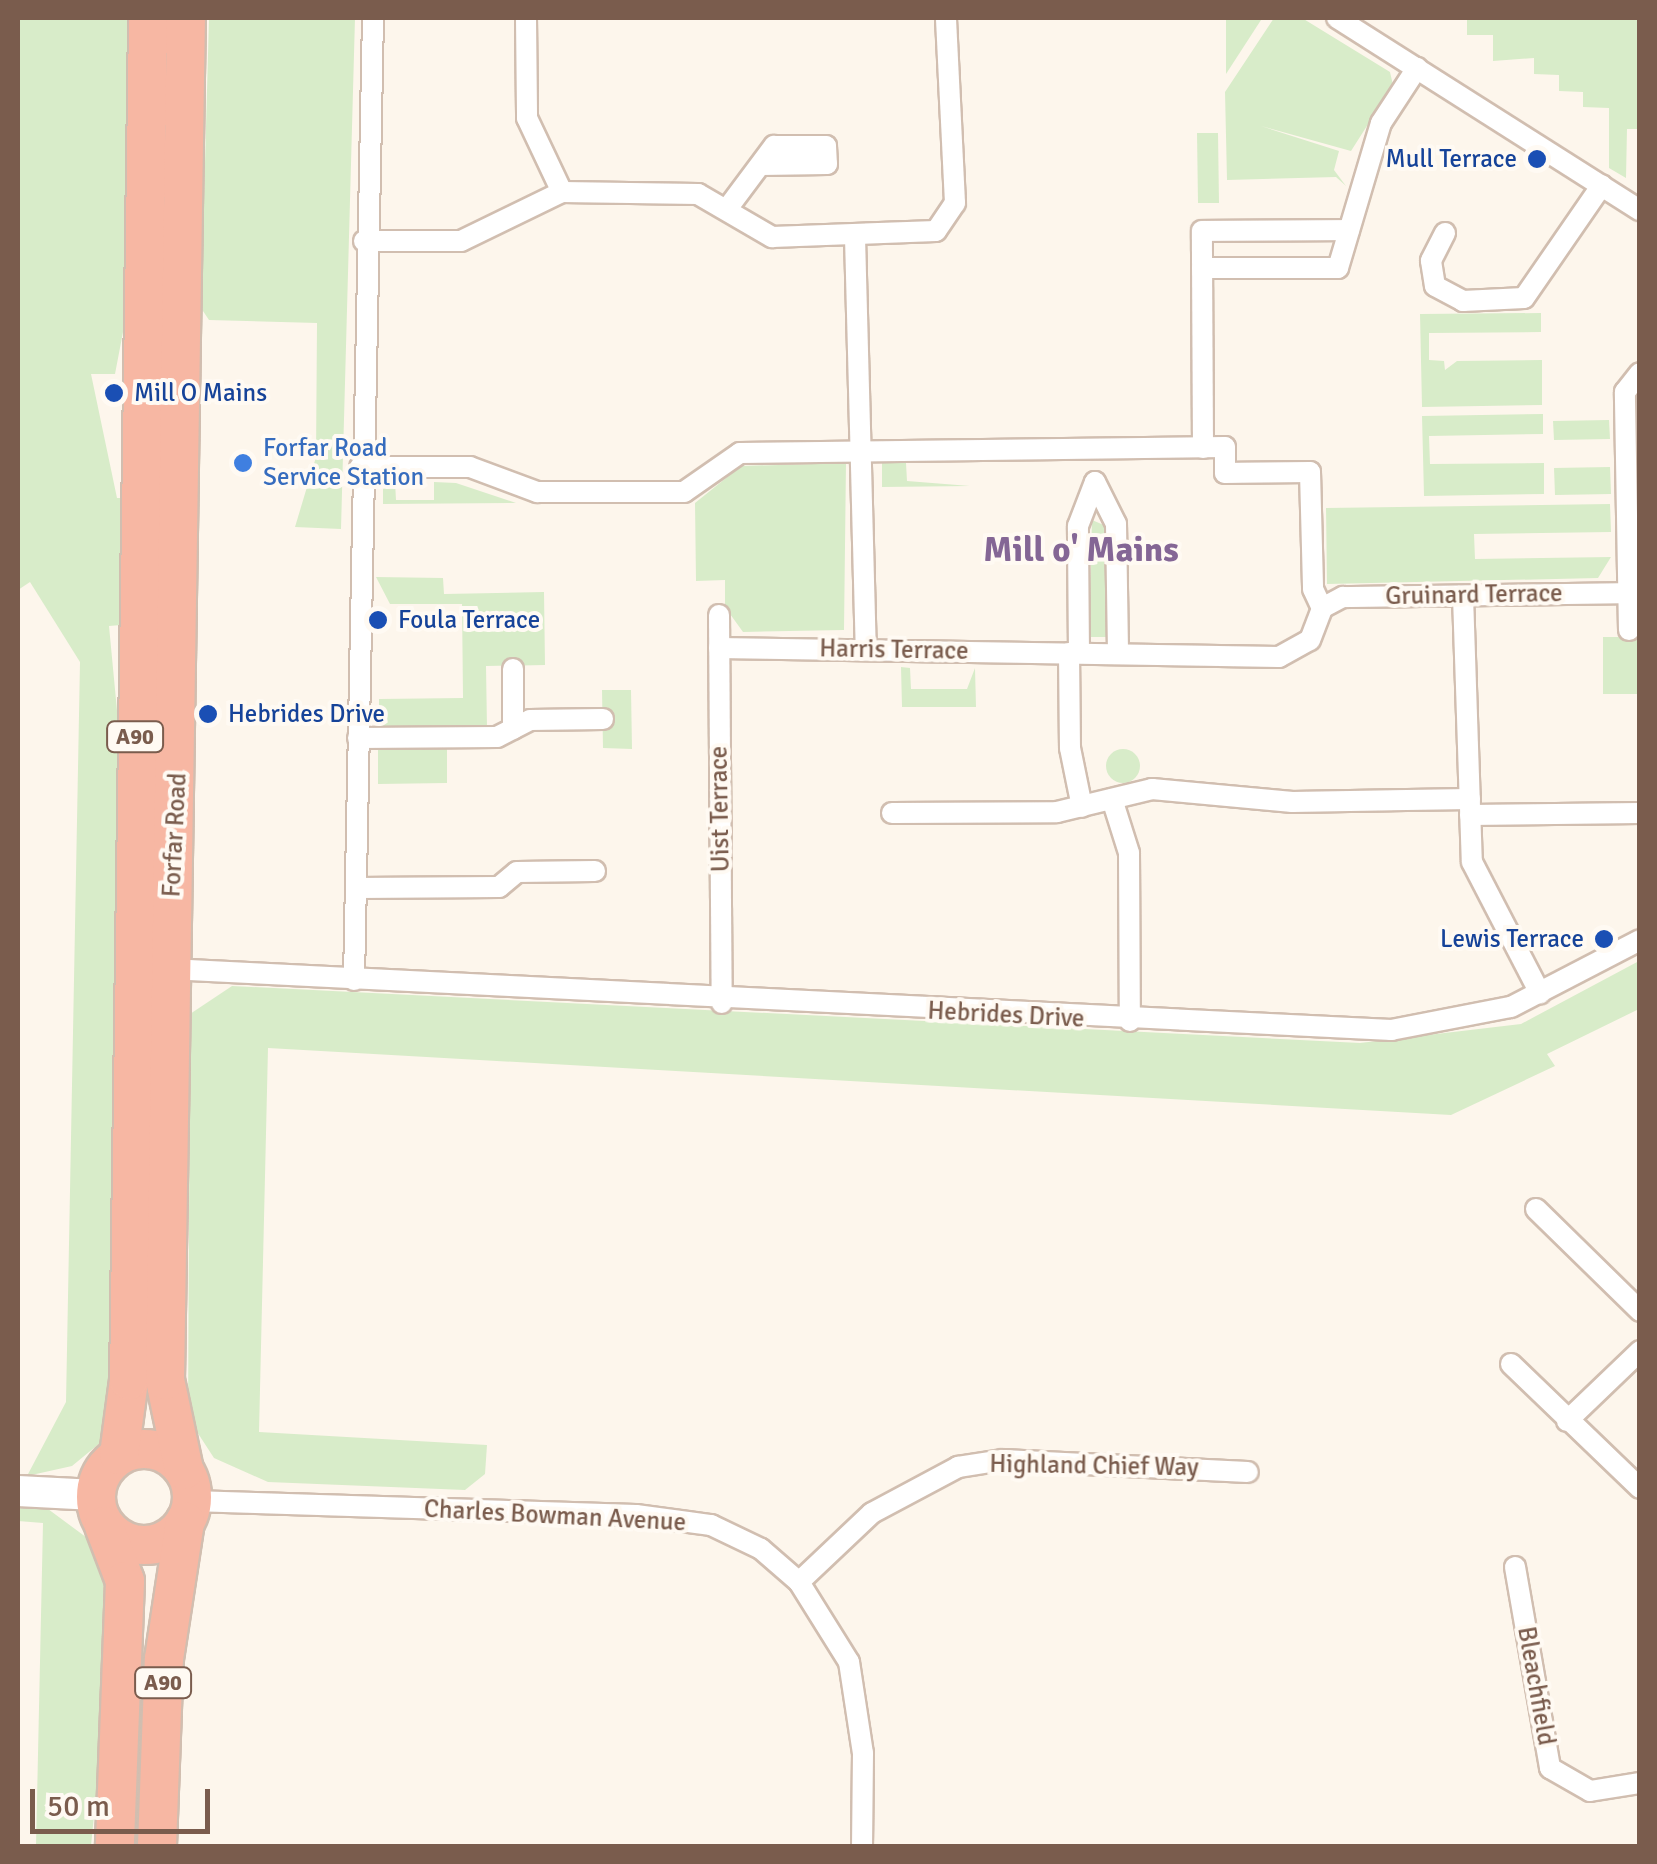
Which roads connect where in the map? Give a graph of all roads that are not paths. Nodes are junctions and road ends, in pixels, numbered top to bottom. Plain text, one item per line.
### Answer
1 (148, 18) edge
2 (186, 18) edge
3 (373, 18) edge
4 (526, 18) edge
5 (946, 18) edge
6 (1336, 18) edge
7 (1417, 68) junction
8 (761, 165) dead end
9 (1602, 185) junction
10 (562, 192) junction
11 (727, 209) junction
12 (1640, 210) edge
13 (1350, 230) junction
14 (1445, 233) dead end
15 (856, 236) junction
16 (364, 241) junction
17 (1202, 268) junction
18 (1640, 373) edge
19 (1095, 448) junction
20 (1203, 448) junction
21 (859, 452) junction
22 (360, 467) junction
23 (1095, 482) junction
24 (1628, 592) junction
25 (1463, 596) junction
26 (1322, 608) junction
27 (719, 615) dead end
28 (1629, 630) dead end
29 (719, 648) junction
30 (866, 650) junction
31 (1074, 653) junction
32 (1118, 654) junction
33 (513, 668) dead end
34 (603, 719) dead end
35 (513, 728) junction
36 (358, 738) junction
37 (1112, 799) junction
38 (1082, 806) junction
39 (1470, 807) junction
40 (1640, 813) edge
41 (892, 814) dead end
42 (595, 870) dead end
43 (358, 888) junction
44 (1640, 940) edge
45 (169, 969) junction
46 (354, 980) junction
47 (1540, 993) junction
48 (722, 1003) junction
49 (1130, 1021) junction
50 (1536, 1208) dead end
51 (1640, 1310) edge
52 (1640, 1351) edge
53 (1510, 1364) dead end
54 (1567, 1421) junction
55 (119, 1455) junction
56 (1248, 1472) dead end
57 (1640, 1488) edge
58 (18, 1491) edge
59 (187, 1497) junction
60 (100, 1510) junction
61 (1515, 1567) dead end
62 (799, 1582) junction
63 (1640, 1783) edge
64 (115, 1846) edge
65 (157, 1846) edge
66 (862, 1846) edge

1 - 55 highway, Forfar Road / A90
2 - 45 highway, Forfar Road / A90
3 - 16 street
4 - 10 street
5 - 15 street
6 - 7 street
7 - 9 street
7 - 13 street
8 - 11 street
9 - 12 street
9 - 14 street
10 - 11 street
10 - 16 street
11 - 15 street
13 - 17 street
13 - 17 street
15 - 21 street
16 - 22 street
17 - 20 street
18 - 24 street
19 - 20 street
19 - 21 street
19 - 23 street
20 - 26 street
21 - 22 street
21 - 30 street
22 - 36 street
23 - 31 street
23 - 32 street
24 - 25 street, Gruinard Terrace
24 - 28 street
25 - 26 street, Gruinard Terrace
25 - 39 street
26 - 32 street, Harris Terrace
27 - 29 street, Uist Terrace
29 - 30 street, Harris Terrace
29 - 48 street, Uist Terrace
30 - 31 street, Harris Terrace
31 - 32 street, Harris Terrace
31 - 38 street
33 - 35 street
34 - 35 street
35 - 36 street
36 - 43 street
37 - 38 street
37 - 39 street
37 - 49 street
38 - 41 street
39 - 40 street
39 - 47 street
42 - 43 street
43 - 46 street
44 - 47 street, Hebrides Drive
45 - 46 street, Hebrides Drive
45 - 59 highway, Forfar Road / A90
46 - 48 street, Hebrides Drive
47 - 49 street, Hebrides Drive
48 - 49 street, Hebrides Drive
50 - 51 street
52 - 54 street
53 - 54 street
54 - 57 street
55 - 59 highway
55 - 60 highway, A90
56 - 62 street, Highland Chief Way
58 - 60 street
59 - 60 highway
59 - 62 street, Charles Bowman Avenue
59 - 65 highway, Forfar Road / A90
60 - 64 highway, A90
61 - 63 street, Bleachfield
62 - 66 street, Charles Bowman Avenue

